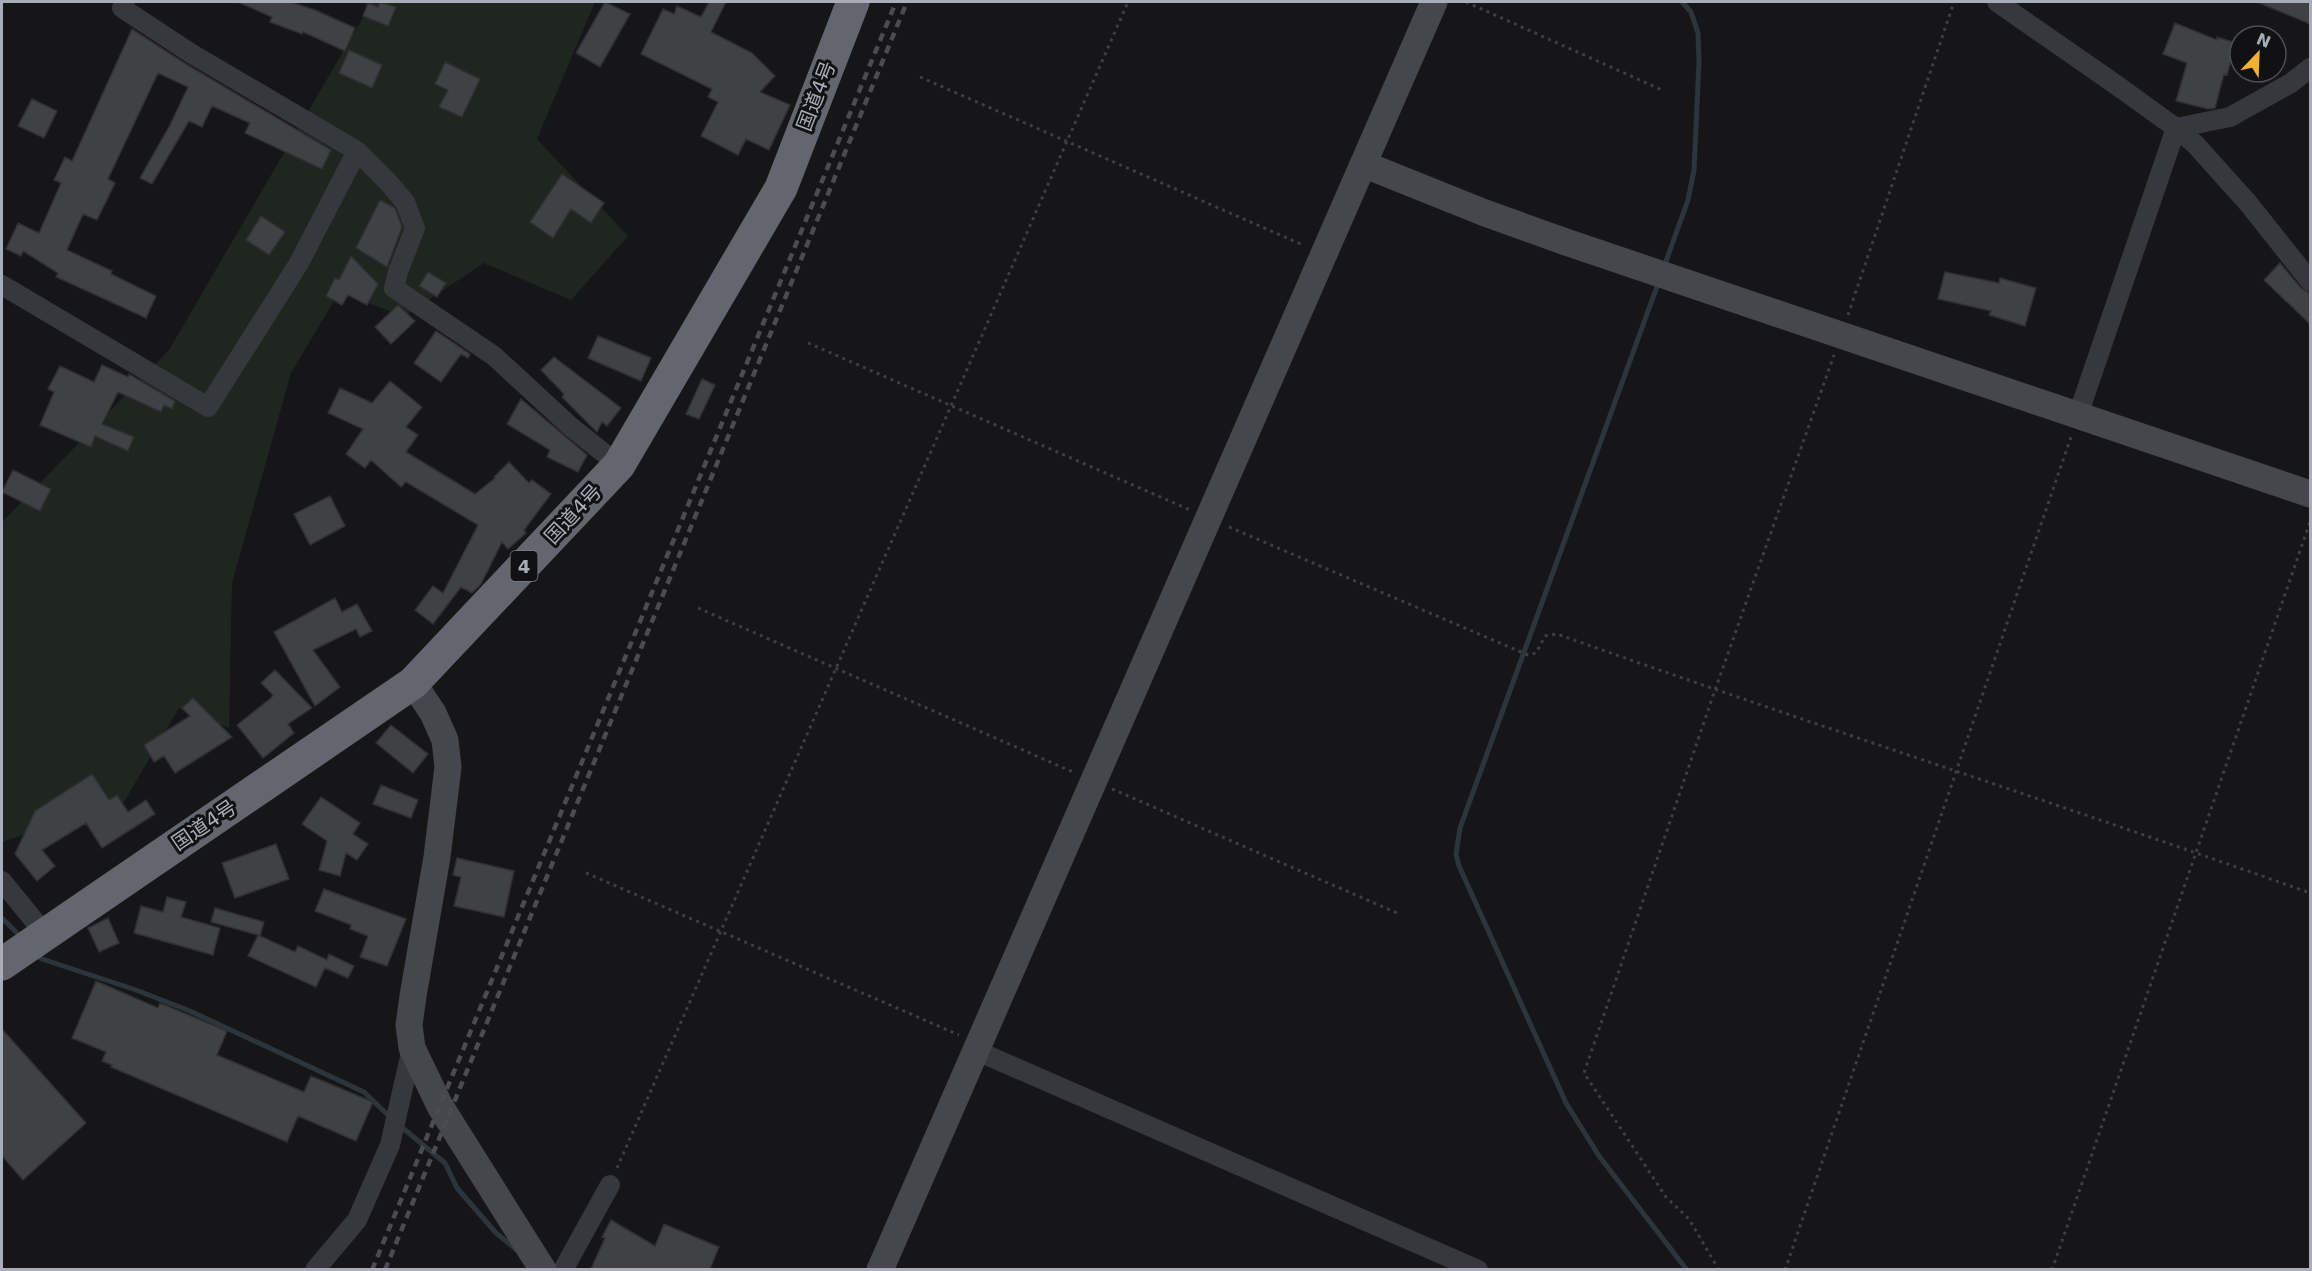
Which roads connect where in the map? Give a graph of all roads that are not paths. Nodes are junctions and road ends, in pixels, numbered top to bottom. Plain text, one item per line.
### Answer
1 (125, 2) edge
2 (853, 2) edge
3 (1434, 2) edge
4 (1996, 2) edge
5 (2310, 68) edge
6 (2176, 128) junction
7 (357, 151) junction
8 (1364, 164) junction
9 (2310, 280) edge
10 (2, 285) edge
11 (2079, 415) junction
12 (620, 465) junction
13 (2310, 494) edge
14 (413, 683) junction
15 (2, 881) edge
16 (45, 934) junction
17 (2, 964) edge
18 (976, 1046) junction
19 (412, 1048) junction
20 (610, 1185) road end
21 (315, 1269) edge
22 (543, 1269) edge
23 (563, 1269) edge
24 (880, 1269) edge
25 (1478, 1269) edge

1 - 7 street
2 - 12 highway, 国道4号 / 4
3 - 8 street
4 - 6 street
5 - 6 street
6 - 9 street
6 - 11 street
7 - 10 street
7 - 12 street
8 - 11 street
8 - 18 street
11 - 13 street
12 - 14 highway, 国道4号 / 4
14 - 16 highway, 国道4号 / 4
14 - 19 street
15 - 16 street
16 - 17 highway, 国道4号 / 4
18 - 24 street
18 - 25 street
19 - 21 street
19 - 22 street
20 - 23 street

